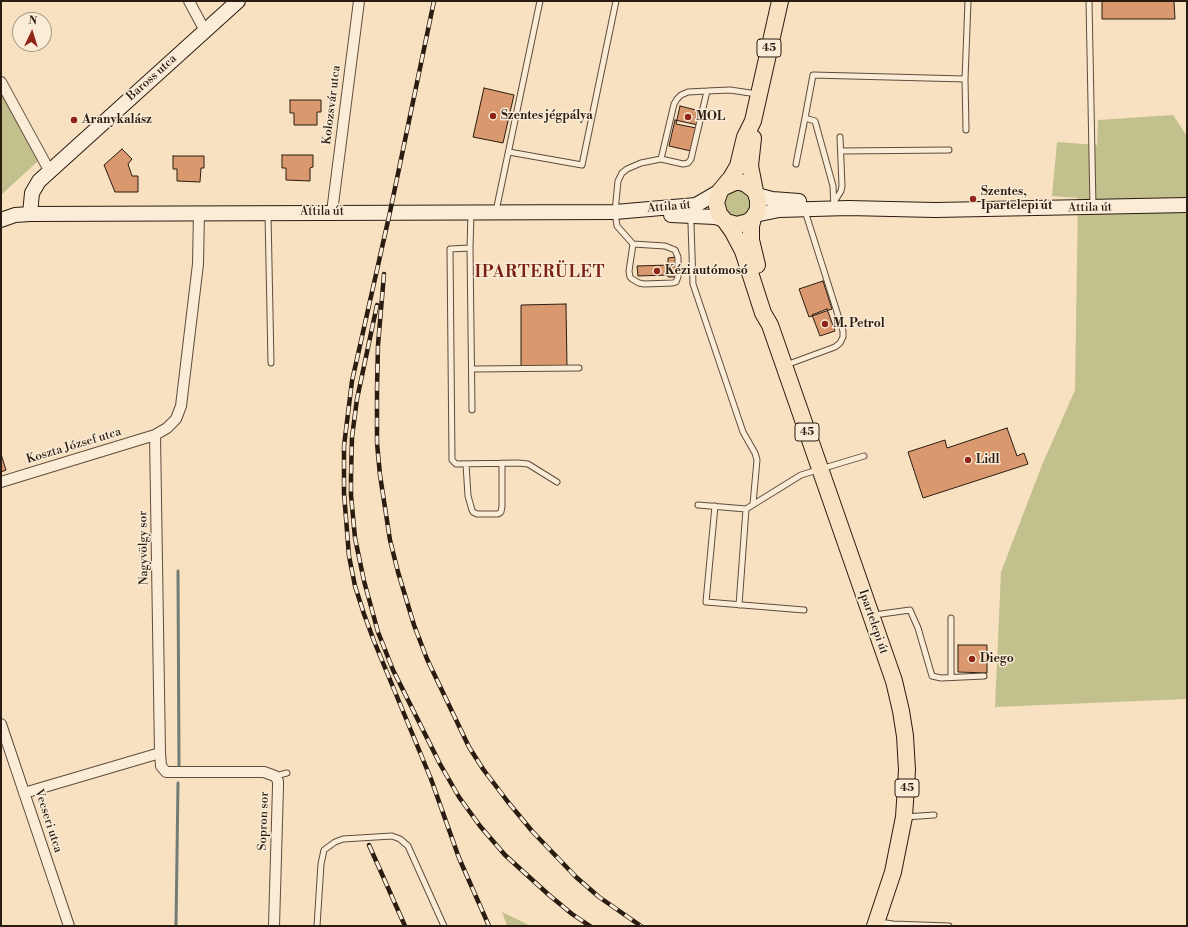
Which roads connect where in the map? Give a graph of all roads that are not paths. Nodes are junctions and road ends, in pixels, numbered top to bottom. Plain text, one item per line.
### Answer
1 (188, 1) edge
2 (238, 1) edge
3 (359, 1) edge
4 (540, 1) edge
5 (616, 1) edge
6 (780, 1) edge
7 (968, 1) edge
8 (1089, 1) edge
9 (205, 31) junction
10 (965, 79) junction
11 (1, 82) edge
12 (707, 91) junction
13 (758, 94) junction
14 (805, 118) junction
15 (753, 121) junction
16 (966, 130) dead end
17 (840, 137) dead end
18 (949, 150) dead end
19 (841, 151) junction
20 (509, 152) junction
21 (660, 160) junction
22 (796, 164) dead end
23 (49, 170) junction
24 (722, 189) junction
25 (756, 193) junction
26 (1187, 205) edge
27 (834, 206) junction
28 (1093, 208) junction
29 (804, 210) junction
30 (268, 212) junction
31 (332, 212) junction
32 (471, 212) junction
33 (496, 212) junction
34 (615, 212) junction
35 (199, 213) junction
36 (30, 214) junction
37 (689, 216) junction
38 (754, 216) junction
39 (1, 220) edge
40 (724, 220) junction
41 (633, 244) junction
42 (470, 248) junction
43 (770, 326) junction
44 (271, 363) dead end
45 (784, 365) junction
46 (579, 368) dead end
47 (472, 369) junction
48 (472, 410) dead end
49 (155, 435) junction
50 (864, 456) dead end
51 (502, 463) junction
52 (466, 464) junction
53 (820, 469) junction
54 (1, 482) edge
55 (557, 482) dead end
56 (753, 504) junction
57 (698, 505) dead end
58 (715, 506) junction
59 (746, 509) junction
60 (739, 605) junction
61 (804, 610) dead end
62 (871, 615) junction
63 (950, 618) dead end
64 (984, 676) dead end
65 (951, 677) junction
66 (1, 724) edge
67 (160, 753) junction
68 (287, 773) dead end
69 (275, 776) junction
70 (24, 792) junction
71 (934, 815) dead end
72 (904, 817) junction
73 (875, 924) edge
74 (69, 926) edge
75 (274, 926) edge
76 (317, 926) edge
77 (444, 926) edge
78 (949, 926) edge

1 - 9 street
2 - 9 main road, Baross utca
3 - 31 street, Kolozsvár utca
4 - 20 lane
5 - 20 lane
6 - 13 main road, 45
7 - 10 lane
8 - 28 lane
9 - 23 main road, Baross utca
10 - 14 lane
10 - 16 lane
11 - 23 street
12 - 13 lane
12 - 21 lane
12 - 21 lane
13 - 15 main road, 45
14 - 22 lane
14 - 27 lane
15 - 24 main road, 45
15 - 25 main road, 45
17 - 19 lane
18 - 19 lane
19 - 27 lane
20 - 33 lane
21 - 34 lane
23 - 36 main road, Baross utca
24 - 25 main road
24 - 34 main road, Attila út
24 - 40 main road, 45
25 - 27 main road, Attila út
25 - 38 main road, 45
26 - 28 main road, Attila út
27 - 28 main road, Attila út
27 - 29 main road, Attila út
29 - 38 main road, Attila út
29 - 45 lane
30 - 31 main road, Attila út
30 - 35 main road, Attila út
30 - 44 lane
31 - 32 main road, Attila út
32 - 33 main road, Attila út
32 - 42 lane
33 - 34 main road, Attila út
34 - 37 main road, Attila út
34 - 41 lane
35 - 36 main road, Attila út
35 - 49 street
36 - 39 main road, Attila út
37 - 40 main road, Attila út
37 - 56 lane
38 - 40 main road
38 - 43 main road, 45
40 - 43 main road, 45
41 - 41 lane
42 - 47 lane
42 - 52 lane
43 - 45 main road, Ipartelepi út / 45
45 - 53 main road, Ipartelepi út / 45
46 - 47 lane
47 - 48 lane
49 - 54 street, Koszta József utca
49 - 67 street, Nagyvölgy sor
50 - 53 lane
51 - 52 lane
51 - 52 lane
51 - 55 lane
53 - 56 lane
53 - 62 main road, Ipartelepi út / 45
56 - 59 lane
57 - 58 lane
58 - 59 lane
58 - 60 lane
59 - 60 lane
60 - 61 lane
62 - 65 lane
62 - 72 main road, Ipartelepi út / 45
63 - 65 lane
64 - 65 lane
66 - 70 street, Vecseri utca
67 - 69 street, Sopron sor
67 - 70 street
68 - 69 lane
69 - 75 street, Sopron sor
70 - 74 street, Vecseri utca
71 - 72 lane
72 - 73 main road, Ipartelepi út / 45
73 - 78 lane
76 - 77 lane

